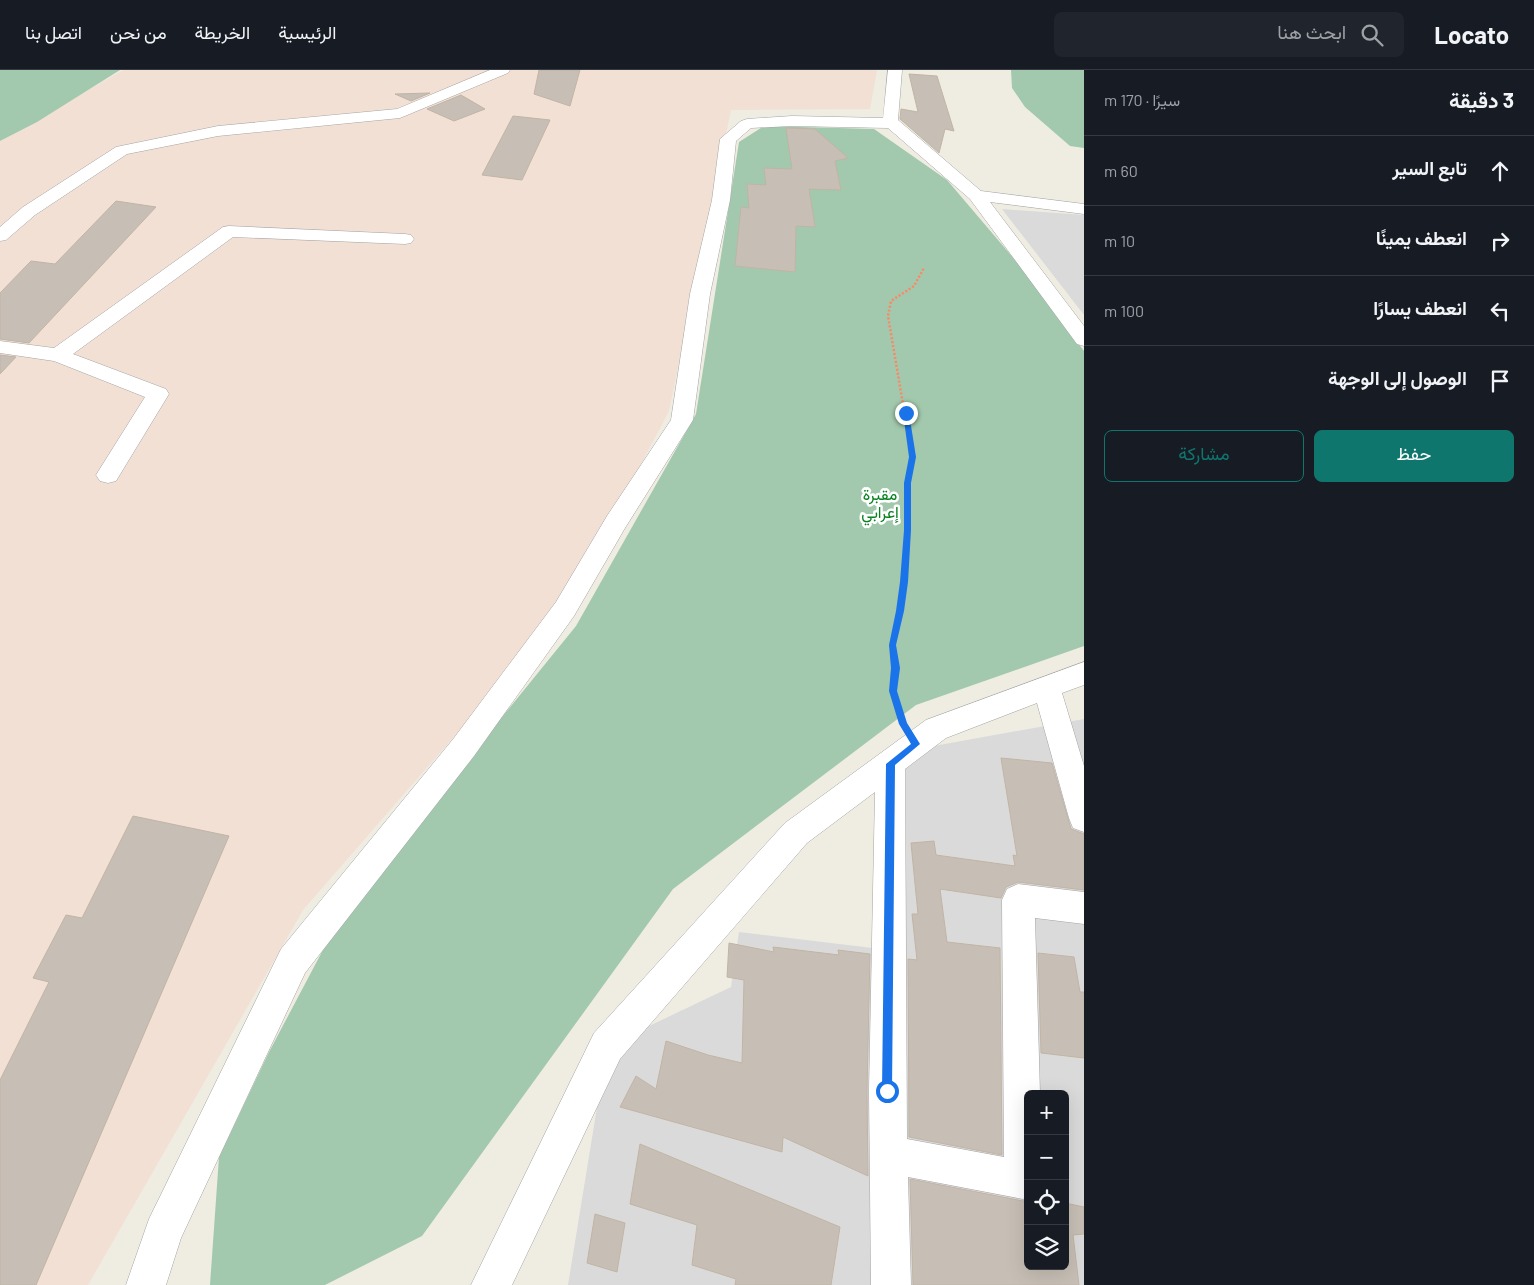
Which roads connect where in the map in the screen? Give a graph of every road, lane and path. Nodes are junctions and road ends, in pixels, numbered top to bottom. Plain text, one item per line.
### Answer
1 (504, 70) edge
2 (895, 70) edge
3 (892, 123) junction
4 (976, 195) junction
5 (1084, 208) edge
6 (0, 236) edge
7 (405, 239) dead end
8 (924, 268) dead end
9 (1084, 340) edge
10 (0, 347) edge
11 (58, 355) junction
12 (108, 475) dead end
13 (1084, 673) edge
14 (1047, 688) junction
15 (903, 754) junction
16 (1084, 818) edge
17 (1084, 908) edge
18 (889, 1155) junction
19 (146, 1285) edge
20 (490, 1285) edge
21 (891, 1285) edge

1 - 6 street
2 - 3 street
3 - 4 street
3 - 19 street
4 - 5 street
4 - 9 street
7 - 11 street
8 - 15 path
10 - 11 street
11 - 12 street
13 - 14 street
14 - 15 street
14 - 16 street
15 - 18 street
15 - 20 street
17 - 18 street
18 - 21 street

